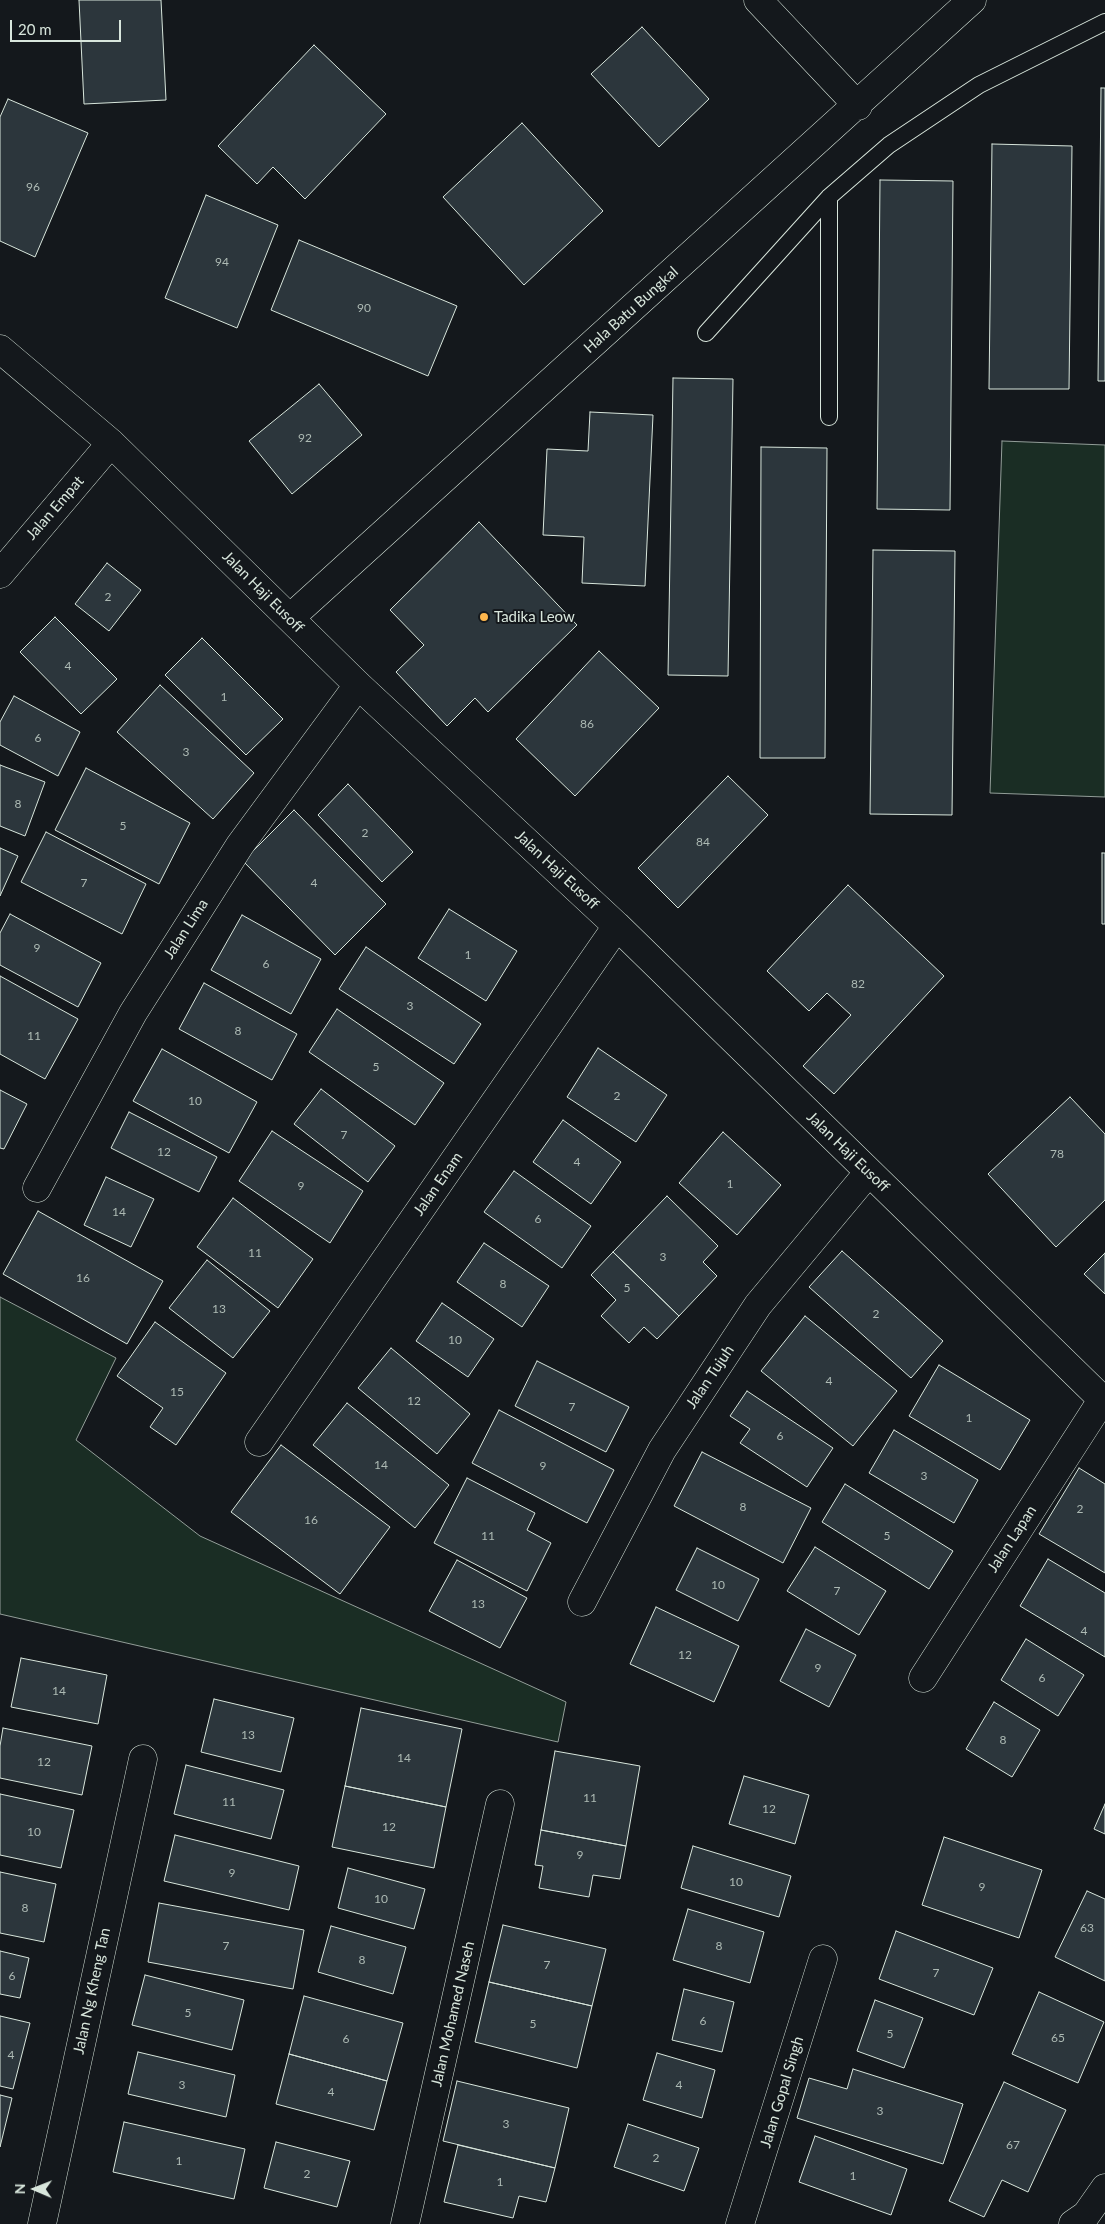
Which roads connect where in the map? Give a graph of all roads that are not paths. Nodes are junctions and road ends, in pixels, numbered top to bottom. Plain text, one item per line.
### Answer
1 (758, 0) edge
2 (972, 0) edge
3 (1105, 22) edge
4 (858, 106) junction
5 (829, 197) junction
6 (706, 332) dead end
7 (0, 350) edge
8 (829, 417) dead end
9 (111, 443) junction
10 (0, 574) edge
11 (290, 618) junction
12 (358, 685) junction
13 (617, 926) junction
14 (868, 1173) junction
15 (38, 1188) dead end
16 (1103, 1401) edge
17 (259, 1442) dead end
18 (582, 1602) dead end
19 (923, 1678) dead end
20 (143, 1759) dead end
21 (500, 1804) dead end
22 (823, 1959) dead end
23 (1105, 2188) edge
24 (42, 2224) edge
25 (405, 2224) edge
26 (740, 2224) edge
27 (1073, 2224) edge

1 - 4 street
2 - 4 street, Hala Batu Bungkal
3 - 5 lane
4 - 11 street, Hala Batu Bungkal
5 - 6 lane
5 - 8 lane
7 - 9 street, Jalan Haji Eusoff
9 - 10 street, Jalan Empat
9 - 11 street, Jalan Haji Eusoff
11 - 12 street, Jalan Haji Eusoff
12 - 13 street, Jalan Haji Eusoff
12 - 15 street, Jalan Lima
13 - 14 street, Jalan Haji Eusoff
13 - 17 street, Jalan Enam
14 - 16 street, Jalan Haji Eusoff
14 - 18 street, Jalan Tujuh
16 - 19 street, Jalan Lapan
20 - 24 street, Jalan Ng Kheng Tan
21 - 25 street, Jalan Mohamed Naseh
22 - 26 street, Jalan Gopal Singh
23 - 27 street

